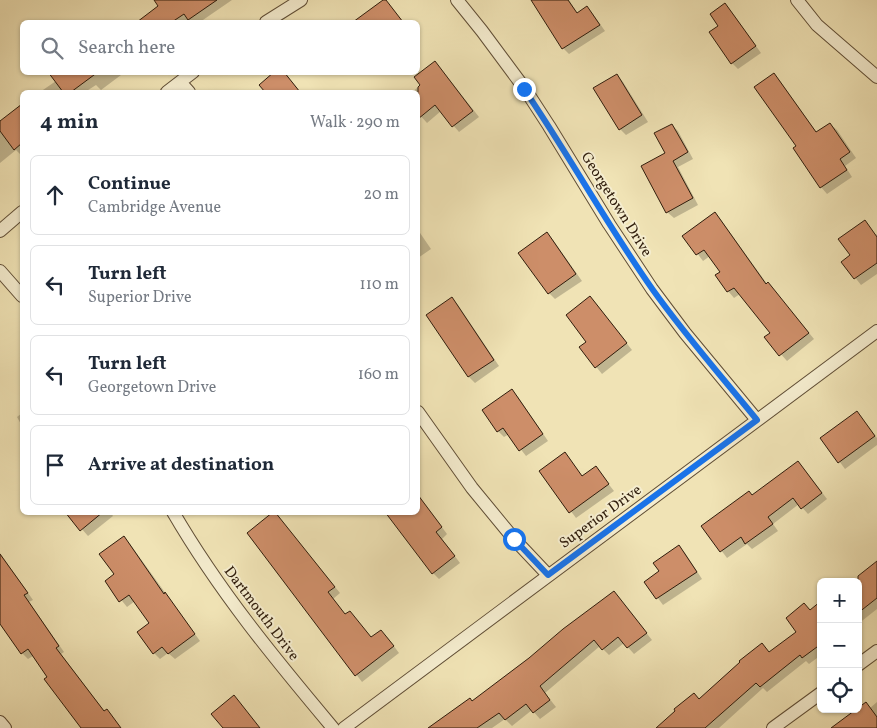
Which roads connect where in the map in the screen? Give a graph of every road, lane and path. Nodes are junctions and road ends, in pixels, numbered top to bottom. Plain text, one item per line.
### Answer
1 (301, 0) edge
2 (457, 0) edge
3 (797, 0) edge
4 (269, 20) edge
5 (189, 75) edge
6 (877, 77) edge
7 (180, 82) junction
8 (170, 90) edge
9 (187, 90) edge
10 (20, 214) edge
11 (0, 231) edge
12 (0, 270) edge
13 (20, 294) edge
14 (877, 331) edge
15 (420, 415) edge
16 (757, 420) junction
17 (175, 515) edge
18 (548, 575) junction
19 (877, 651) edge
20 (862, 662) edge
21 (817, 696) edge
22 (0, 722) edge
23 (5, 728) edge
24 (332, 728) edge
25 (344, 728) edge
26 (773, 728) edge

1 - 4 street
2 - 16 street, Georgetown Drive
3 - 6 street
5 - 7 street
7 - 8 street
7 - 9 street
10 - 11 street
12 - 13 street
14 - 16 street, Superior Drive
15 - 18 street
16 - 18 street, Superior Drive
17 - 24 street, Dartmouth Drive
18 - 25 street, Superior Drive
19 - 20 street
21 - 26 street
22 - 23 street

